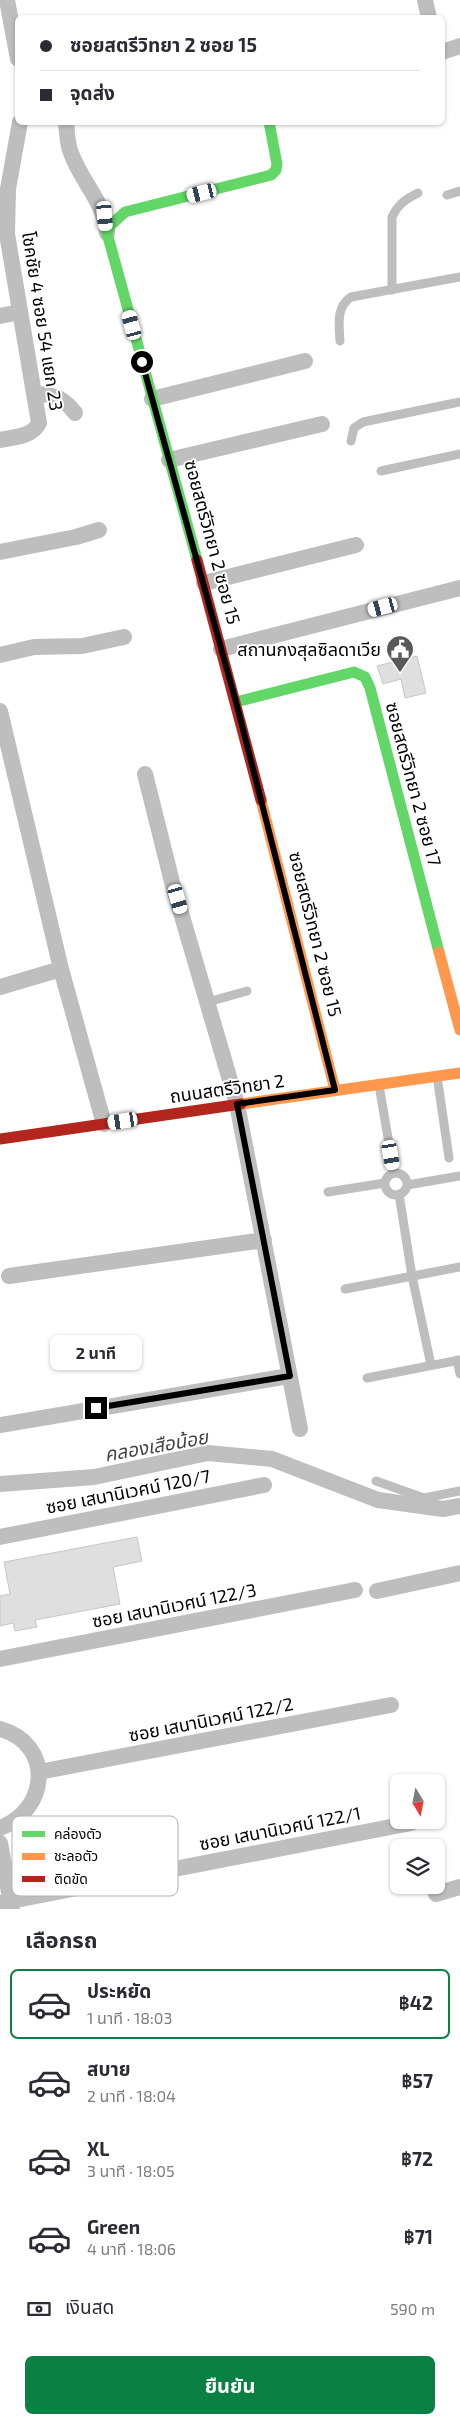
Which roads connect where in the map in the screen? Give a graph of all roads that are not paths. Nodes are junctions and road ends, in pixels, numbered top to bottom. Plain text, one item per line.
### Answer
1 (7, 0) edge
2 (425, 0) edge
3 (428, 15) edge
4 (7, 36) edge
5 (460, 46) edge
6 (445, 51) edge
7 (15, 53) edge
8 (19, 125) edge
9 (66, 125) edge
10 (270, 125) edge
11 (460, 191) edge
12 (418, 193) dead end
13 (447, 194) dead end
14 (107, 233) junction
15 (460, 277) edge
16 (392, 290) junction
17 (20, 312) junction
18 (0, 316) edge
19 (340, 341) dead end
20 (306, 361) dead end
21 (35, 394) junction
22 (152, 399) junction
23 (460, 402) edge
24 (75, 413) dead end
25 (322, 424) dead end
26 (0, 440) edge
27 (351, 441) dead end
28 (460, 454) edge
29 (169, 460) junction
30 (381, 471) dead end
31 (100, 530) dead end
32 (356, 545) dead end
33 (0, 552) edge
34 (204, 583) junction
35 (460, 588) edge
36 (124, 637) dead end
37 (221, 649) junction
38 (0, 655) edge
39 (236, 702) junction
40 (0, 711) edge
41 (145, 774) dead end
42 (61, 969) junction
43 (0, 987) edge
44 (247, 991) dead end
45 (208, 1002) junction
46 (460, 1030) edge
47 (460, 1073) edge
48 (436, 1076) junction
49 (379, 1084) junction
50 (335, 1090) junction
51 (237, 1104) junction
52 (104, 1124) junction
53 (0, 1139) edge
54 (449, 1158) dead end
55 (394, 1173) junction
56 (460, 1176) edge
57 (385, 1183) junction
58 (407, 1185) junction
59 (328, 1192) dead end
60 (399, 1194) junction
61 (264, 1240) junction
62 (460, 1267) edge
63 (9, 1276) dead end
64 (412, 1276) junction
65 (345, 1289) dead end
66 (458, 1360) edge
67 (431, 1364) junction
68 (460, 1374) edge
69 (290, 1376) junction
70 (367, 1378) dead end
71 (0, 1425) edge
72 (300, 1428) dead end
73 (376, 1481) dead end
74 (264, 1485) dead end
75 (460, 1491) edge
76 (0, 1537) edge
77 (460, 1573) edge
78 (355, 1590) dead end
79 (377, 1591) dead end
80 (0, 1658) edge
81 (390, 1705) dead end
82 (0, 1729) edge
83 (38, 1772) junction
84 (21, 1816) edge
85 (12, 1822) edge
86 (390, 1827) edge
87 (0, 1828) edge
88 (0, 1843) edge
89 (178, 1870) edge
90 (460, 1887) edge
91 (445, 1891) edge
92 (47, 1896) edge
93 (7, 1904) edge

1 - 4 street
2 - 3 street
4 - 7 street
5 - 6 street
8 - 17 street, โชคชัย 4 ซอย 54 แยก 23
9 - 14 street
10 - 14 street
11 - 13 lane
12 - 16 lane
14 - 22 street, ซอยสตรีวิทยา 2 ซอย 15
15 - 16 lane
16 - 19 lane
17 - 18 street
17 - 21 street, โชคชัย 4 ซอย 54 แยก 23
20 - 22 street
21 - 24 street
21 - 26 street, โชคชัย 4 ซอย 54 แยก 23
22 - 29 street, ซอยสตรีวิทยา 2 ซอย 15
23 - 27 lane
25 - 29 street
28 - 30 lane
29 - 34 street, ซอยสตรีวิทยา 2 ซอย 15
31 - 33 street
32 - 34 street
34 - 37 street, ซอยสตรีวิทยา 2 ซอย 15
35 - 37 street
36 - 38 street
37 - 39 street, ซอยสตรีวิทยา 2 ซอย 15
39 - 46 street, ซอยสตรีวิทยา 2 ซอย 17
39 - 50 street, ซอยสตรีวิทยา 2 ซอย 15
40 - 42 street
41 - 45 street
42 - 43 street
42 - 52 street
44 - 45 lane
45 - 51 street
47 - 48 street, ถนนสตรีวิทยา 2
48 - 49 street, ถนนสตรีวิทยา 2
48 - 54 lane
49 - 50 street, ถนนสตรีวิทยา 2
49 - 55 lane
50 - 51 street, ถนนสตรีวิทยา 2
51 - 52 street, ถนนสตรีวิทยา 2
51 - 61 street
52 - 53 street, ถนนสตรีวิทยา 2
55 - 57 lane
55 - 58 lane
56 - 58 lane
57 - 59 lane
57 - 60 lane
58 - 60 lane
60 - 64 lane
61 - 63 street
61 - 69 street
62 - 64 lane
64 - 65 lane
64 - 67 lane
66 - 67 lane
66 - 68 lane
67 - 70 lane
69 - 71 street
69 - 72 street
73 - 75 lane
74 - 76 street, ซอย เสนานิเวศน์ 120/7
77 - 79 street
78 - 80 street, ซอย เสนานิเวศน์ 122/3
81 - 83 street, ซอย เสนานิเวศน์ 122/2
82 - 83 street
83 - 84 street
85 - 87 street
86 - 89 street, ซอย เสนานิเวศน์ 122/1
88 - 93 street
90 - 91 street
92 - 93 street, ซอย เสนานิเวศน์ 122/1

